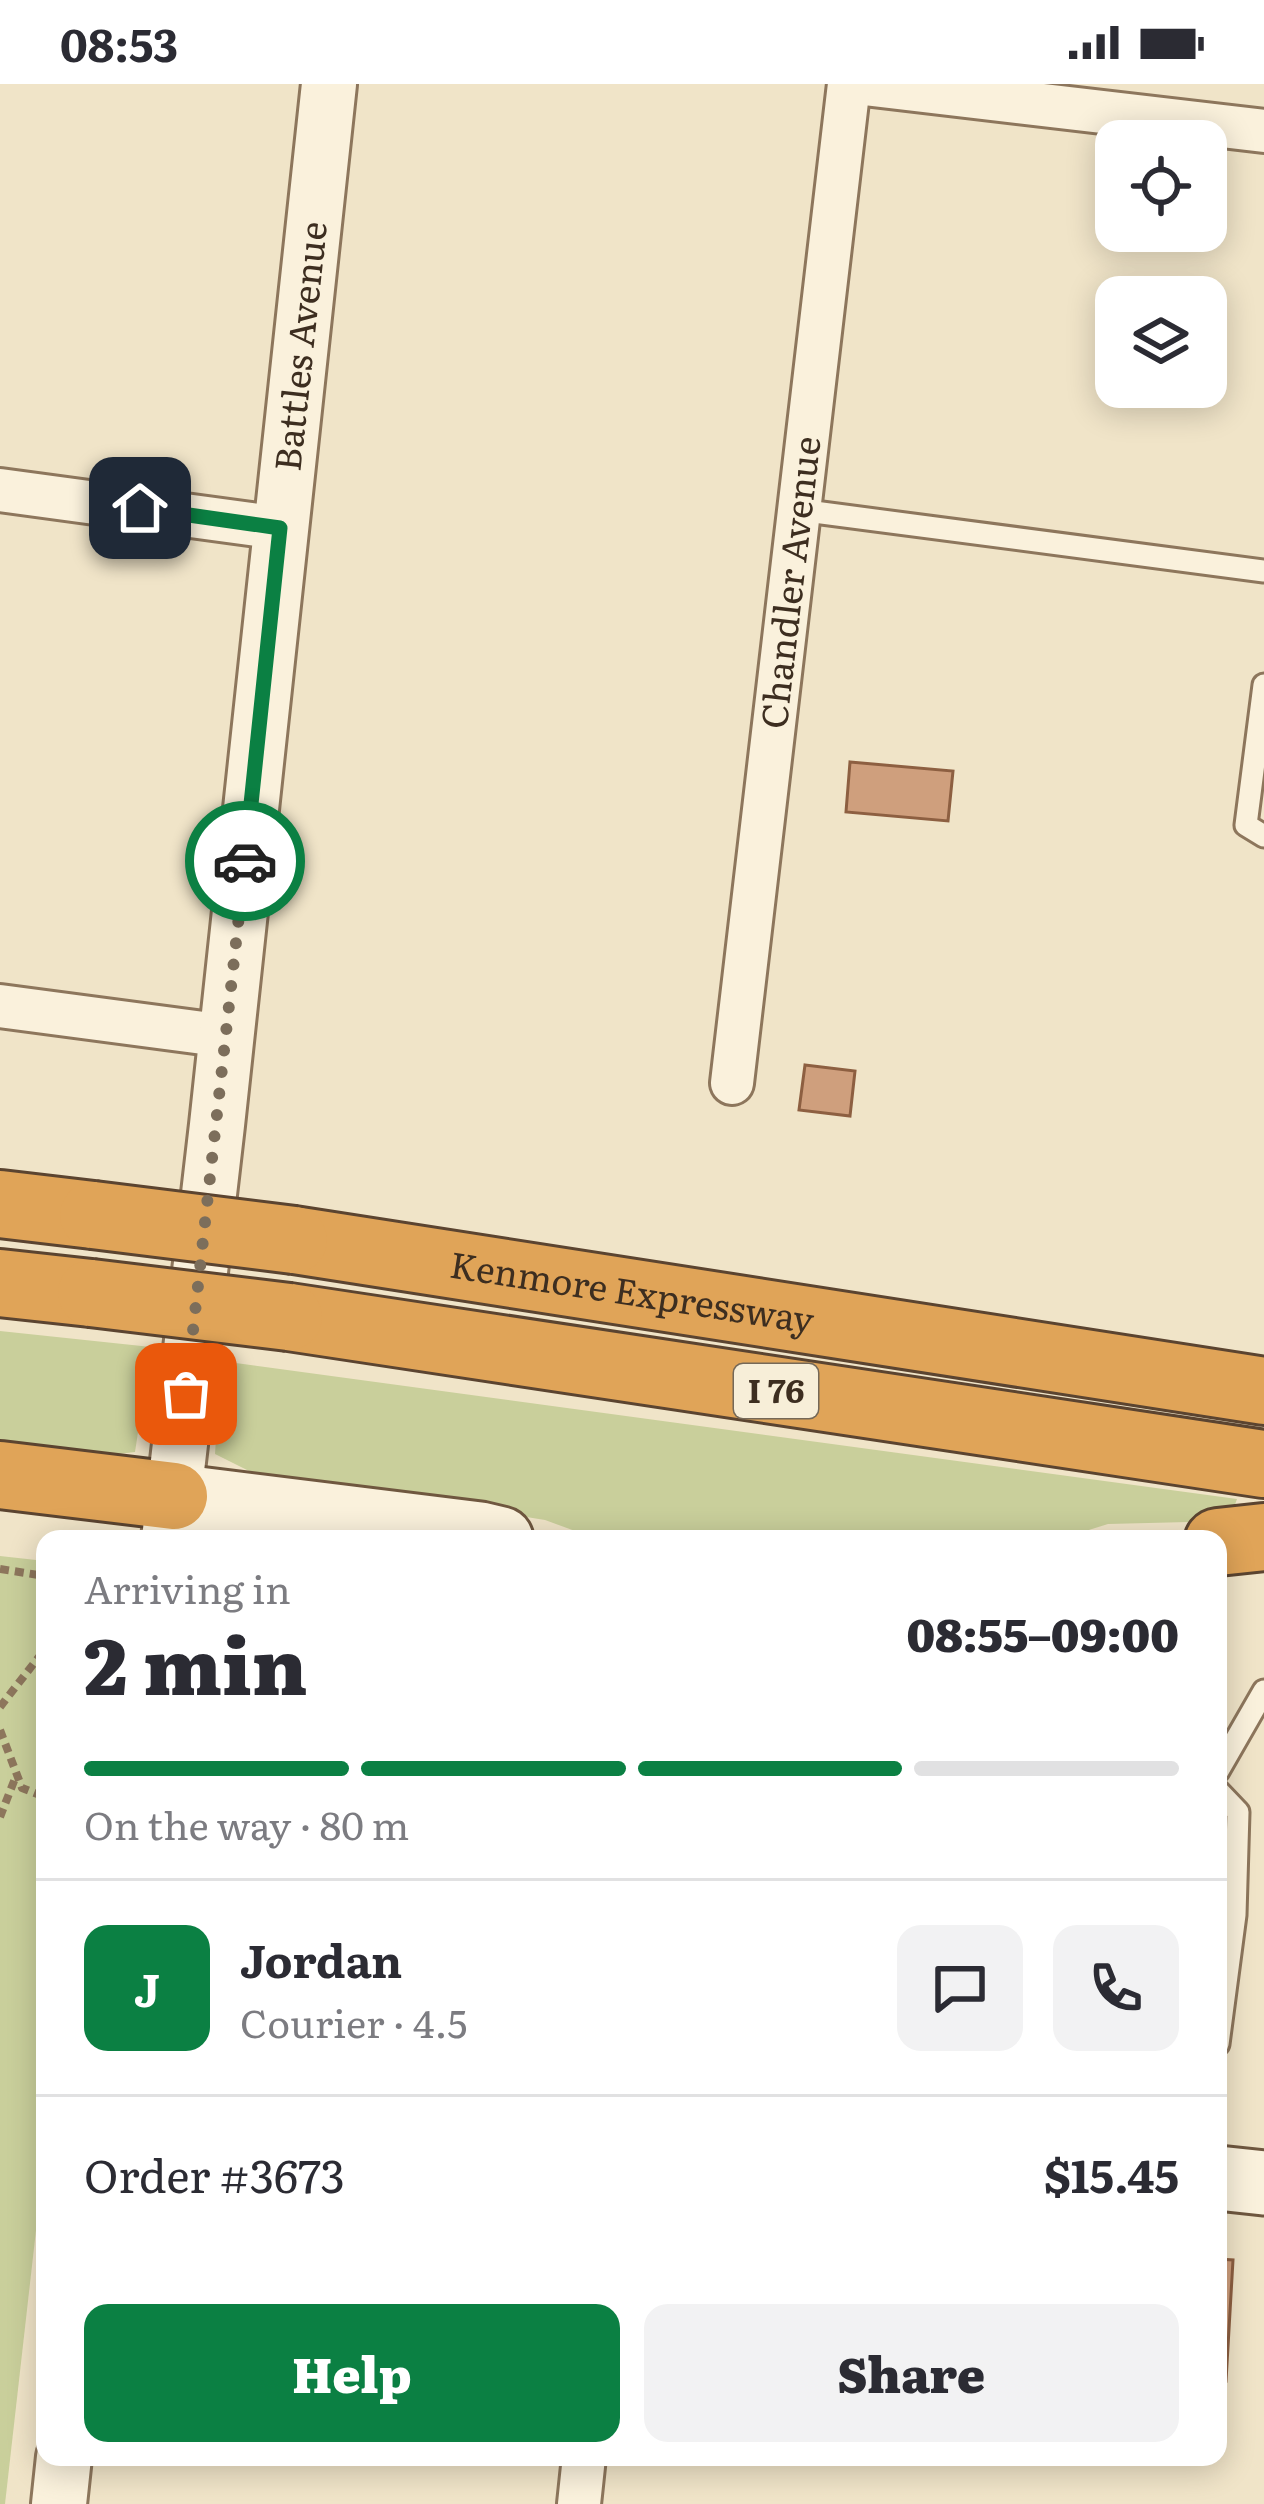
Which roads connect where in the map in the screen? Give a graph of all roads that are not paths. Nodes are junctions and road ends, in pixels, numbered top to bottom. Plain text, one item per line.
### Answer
1 (329, 84) edge
2 (849, 84) edge
3 (864, 84) edge
4 (1264, 131) edge
5 (0, 490) edge
6 (799, 510) junction
7 (280, 528) junction
8 (1264, 571) edge
9 (1264, 685) edge
10 (1264, 836) edge
11 (0, 1006) edge
12 (226, 1036) junction
13 (732, 1083) dead end
14 (0, 1204) edge
15 (0, 1283) edge
16 (726, 1309) junction
17 (1264, 1346) edge
18 (1264, 1390) edge
19 (1264, 1464) edge
20 (0, 1475) edge
21 (171, 1518) edge
22 (402, 1530) edge
23 (1264, 1538) edge
24 (1227, 1541) edge
25 (1264, 1691) edge
26 (1227, 1755) edge
27 (1227, 1800) edge
28 (1227, 1976) edge
29 (1227, 2179) edge
30 (1264, 2183) edge
31 (63, 2466) edge
32 (583, 2466) edge
33 (59, 2504) edge
34 (579, 2504) edge

1 - 7 street, Battles Avenue
2 - 6 street, Chandler Avenue
3 - 4 street
5 - 7 street
6 - 8 lane
6 - 13 street, Chandler Avenue
7 - 12 street, Battles Avenue
9 - 10 lane
11 - 12 street
12 - 21 street, Battles Avenue
14 - 16 highway, Kenmore Expressway / I 76, bridge
15 - 19 highway, Kenmore Expressway / I 76, bridge
16 - 17 highway
16 - 18 highway, Kenmore Expressway / I 76
20 - 21 highway
21 - 22 main road
23 - 24 highway
25 - 26 lane
27 - 28 lane
29 - 30 main road
31 - 33 street
32 - 34 street

